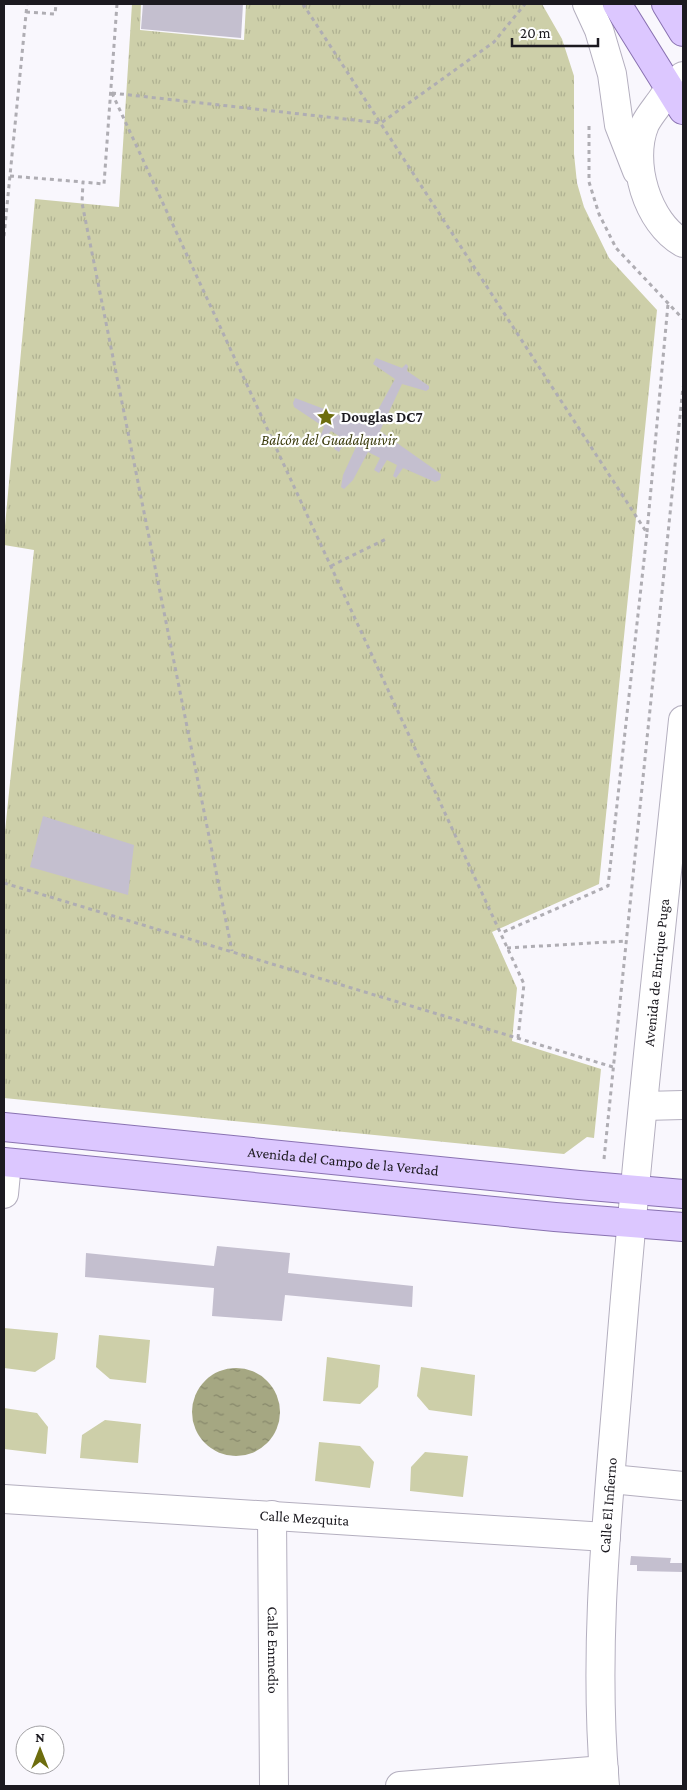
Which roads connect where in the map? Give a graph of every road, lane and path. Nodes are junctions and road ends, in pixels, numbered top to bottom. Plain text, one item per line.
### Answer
1 (27, 4) edge
2 (56, 4) edge
3 (117, 4) edge
4 (303, 4) edge
5 (525, 4) edge
6 (587, 4) edge
7 (616, 4) edge
8 (666, 4) edge
9 (26, 12) junction
10 (683, 32) edge
11 (676, 82) edge
12 (112, 93) junction
13 (683, 110) edge
14 (381, 123) junction
15 (10, 176) junction
16 (83, 182) junction
17 (641, 182) junction
18 (4, 236) edge
19 (683, 243) edge
20 (668, 303) dead end
21 (683, 387) edge
22 (646, 532) junction
23 (388, 538) dead end
24 (331, 566) junction
25 (683, 720) edge
26 (4, 883) edge
27 (501, 934) junction
28 (626, 941) junction
29 (507, 948) junction
30 (232, 951) junction
31 (518, 1038) junction
32 (613, 1067) junction
33 (683, 1105) edge
34 (644, 1106) junction
35 (4, 1127) edge
36 (5, 1162) edge
37 (603, 1166) dead end
38 (634, 1190) junction
39 (4, 1194) edge
40 (683, 1194) edge
41 (631, 1224) junction
42 (683, 1227) edge
43 (611, 1479) junction
44 (683, 1486) edge
45 (4, 1499) edge
46 (272, 1515) junction
47 (606, 1537) junction
48 (604, 1778) edge
49 (274, 1786) edge
50 (400, 1786) edge

1 - 9 path
2 - 9 path
3 - 12 path
4 - 14 path
5 - 14 path
6 - 17 street
7 - 11 main road
8 - 10 main road
9 - 15 path
11 - 13 main road
11 - 17 street
12 - 14 path
12 - 16 path
12 - 24 path
14 - 22 path
15 - 16 path
15 - 18 path
16 - 30 path
17 - 19 street
20 - 22 path
21 - 28 path
22 - 27 path
23 - 24 path
24 - 27 path
25 - 34 street, Avenida de Enrique Puga
26 - 30 path
27 - 29 path
28 - 29 path
28 - 32 path
29 - 31 path
30 - 31 path
31 - 32 path
32 - 37 path
33 - 34 street
34 - 38 street, Avenida de Enrique Puga
35 - 38 main road, Avenida del Campo de la Verdad
36 - 39 street
36 - 41 main road
38 - 40 main road, Avenida del Campo de la Verdad
38 - 41 street, Avenida de Enrique Puga
41 - 42 main road
41 - 43 street, Calle El Infierno
43 - 44 street
43 - 47 street, Calle El Infierno
45 - 46 street, Calle Mezquita
46 - 47 street, Calle Mezquita
46 - 49 street, Calle Enmedio
47 - 48 street, Calle El Infierno
48 - 50 street

